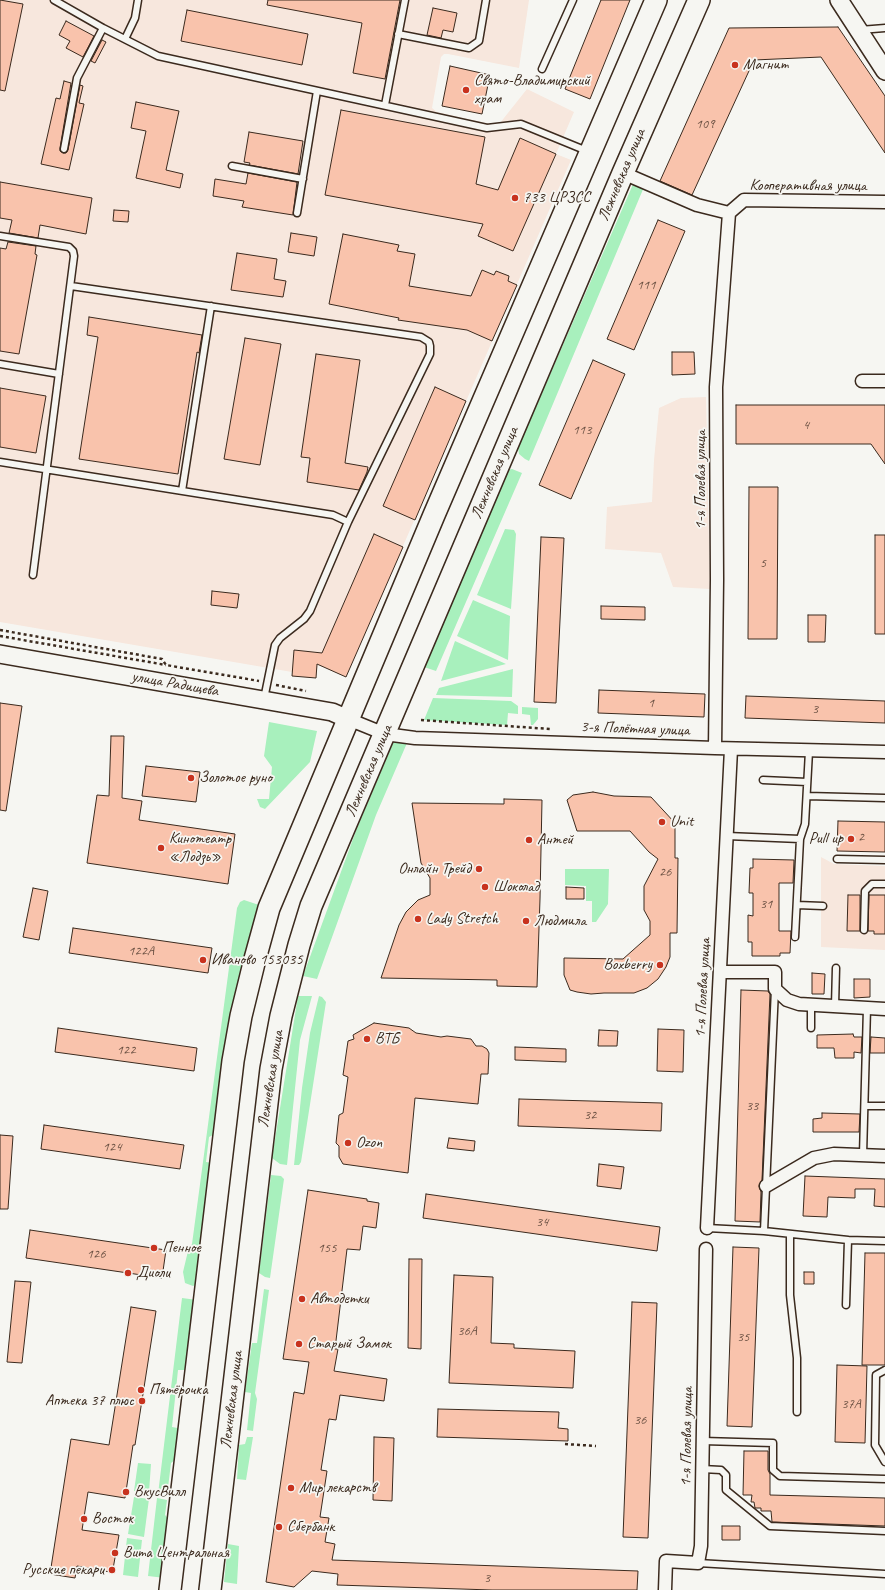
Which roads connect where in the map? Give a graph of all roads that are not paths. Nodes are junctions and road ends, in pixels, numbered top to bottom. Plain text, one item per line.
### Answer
1 (54, 0) edge
2 (138, 0) edge
3 (405, 0) edge
4 (486, 0) edge
5 (573, 0) edge
6 (656, 0) edge
7 (699, 0) edge
8 (839, 0) edge
9 (103, 28) junction
10 (885, 28) edge
11 (859, 30) junction
12 (398, 34) junction
13 (125, 39) junction
14 (542, 69) dead end
15 (885, 71) edge
16 (318, 91) junction
17 (385, 105) junction
18 (64, 149) dead end
19 (590, 152) junction
20 (232, 166) dead end
21 (623, 173) junction
22 (303, 179) junction
23 (885, 202) edge
24 (297, 213) dead end
25 (729, 213) junction
26 (0, 236) edge
27 (71, 286) junction
28 (211, 306) junction
29 (0, 364) edge
30 (59, 374) junction
31 (862, 381) dead end
32 (885, 381) edge
33 (0, 462) edge
34 (47, 470) junction
35 (182, 491) junction
36 (348, 522) junction
37 (33, 575) dead end
38 (0, 654) edge
39 (264, 700) junction
40 (348, 719) junction
41 (385, 734) junction
42 (715, 748) junction
43 (731, 748) junction
44 (809, 751) junction
45 (885, 752) edge
46 (763, 780) dead end
47 (807, 782) junction
48 (807, 796) junction
49 (885, 798) edge
50 (727, 836) junction
51 (800, 839) junction
52 (837, 859) dead end
53 (885, 860) edge
54 (885, 884) edge
55 (797, 904) junction
56 (823, 906) dead end
57 (864, 930) dead end
58 (795, 937) dead end
59 (836, 968) dead end
60 (720, 972) junction
61 (775, 989) junction
62 (811, 1004) junction
63 (835, 1006) junction
64 (867, 1008) junction
65 (885, 1009) edge
66 (811, 1028) dead end
67 (864, 1106) junction
68 (885, 1106) edge
69 (863, 1155) junction
70 (885, 1156) edge
71 (766, 1186) junction
72 (707, 1228) joint
73 (764, 1230) junction
74 (790, 1234) junction
75 (848, 1240) junction
76 (885, 1241) edge
77 (706, 1250) dead end
78 (846, 1305) dead end
79 (885, 1370) edge
80 (797, 1412) dead end
81 (703, 1441) junction
82 (885, 1462) edge
83 (702, 1469) junction
84 (885, 1479) edge
85 (885, 1531) edge
86 (698, 1563) junction
87 (885, 1574) edge
88 (170, 1590) edge
89 (210, 1590) edge
90 (664, 1590) edge

1 - 9 lane
2 - 13 lane
3 - 12 lane
4 - 12 lane
5 - 14 lane
6 - 19 highway
7 - 21 highway, Лежневская улица
8 - 11 street
9 - 13 lane
9 - 18 lane
10 - 11 lane
11 - 15 street
12 - 17 lane
13 - 16 lane
16 - 17 lane
16 - 22 lane
17 - 19 lane
19 - 40 highway
20 - 22 lane
21 - 25 street
21 - 41 highway, Лежневская улица
22 - 24 lane
23 - 25 street, Кооперативная улица
25 - 42 street, 1-я Полевая улица
26 - 27 lane
27 - 28 lane
27 - 30 lane
28 - 35 lane
28 - 36 lane
29 - 30 lane
30 - 34 lane
31 - 32 street
33 - 34 lane
34 - 35 lane
34 - 37 lane
35 - 36 lane
36 - 39 lane
38 - 39 street, улица Радищева
39 - 40 street, улица Радищева
40 - 41 street, 3-я Полётная улица
40 - 88 highway
41 - 42 street, 3-я Полётная улица
41 - 89 highway, Лежневская улица
42 - 43 street, 3-я Полётная улица
43 - 44 street, 3-я Полётная улица
43 - 50 street, 1-я Полевая улица
44 - 45 street, 3-я Полётная улица
44 - 47 lane
46 - 47 lane
47 - 48 lane
48 - 49 lane
48 - 51 lane
50 - 51 lane
50 - 60 street, 1-я Полевая улица
51 - 55 lane
52 - 53 lane
54 - 57 lane
55 - 56 lane
55 - 58 lane
59 - 63 lane
60 - 61 street
60 - 72 street, 1-я Полевая улица
61 - 62 street
61 - 71 lane
62 - 63 street
62 - 66 lane
63 - 64 street
64 - 65 street
64 - 67 lane
67 - 68 lane
67 - 69 lane
69 - 70 street
69 - 71 street
71 - 73 lane
72 - 73 lane
73 - 74 lane
74 - 75 lane
74 - 80 lane
75 - 76 lane
75 - 78 lane
77 - 81 street, 1-я Полевая улица
79 - 82 lane
81 - 83 street, 1-я Полевая улица
81 - 84 lane
83 - 85 lane
83 - 86 street, 1-я Полевая улица
86 - 87 lane
86 - 90 street

